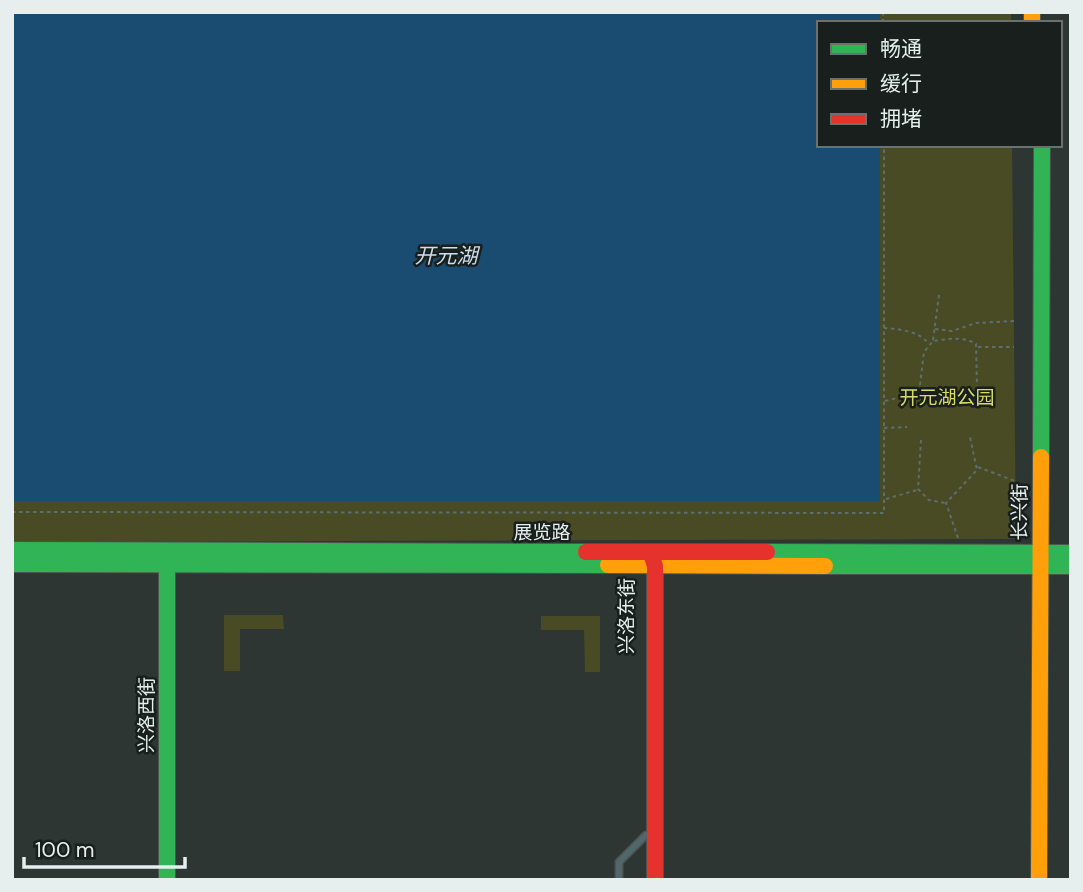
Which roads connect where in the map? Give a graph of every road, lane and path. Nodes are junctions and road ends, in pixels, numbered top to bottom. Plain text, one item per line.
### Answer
1 (884, 147) edge
2 (1032, 147) edge
3 (1042, 147) edge
4 (939, 295) dead end
5 (1014, 321) dead end
6 (884, 328) junction
7 (935, 329) junction
8 (933, 341) junction
9 (930, 345) junction
10 (977, 347) junction
11 (1014, 347) dead end
12 (919, 384) dead end
13 (977, 386) dead end
14 (901, 397) dead end
15 (884, 401) junction
16 (907, 427) dead end
17 (884, 428) junction
18 (971, 437) dead end
19 (921, 439) dead end
20 (977, 467) junction
21 (1015, 481) dead end
22 (918, 489) junction
23 (884, 500) junction
24 (946, 503) junction
25 (12, 512) edge
26 (958, 539) dead end
27 (12, 550) edge
28 (1071, 553) edge
29 (171, 558) junction
30 (1035, 560) junction
31 (651, 562) junction
32 (12, 564) edge
33 (1071, 566) edge
34 (646, 835) junction
35 (167, 880) edge
36 (176, 880) edge
37 (619, 880) edge
38 (646, 880) edge
39 (655, 880) edge
40 (1029, 880) edge
41 (1039, 880) edge

1 - 6 path
2 - 30 street, 长兴街
3 - 30 street, 长兴街
4 - 7 path
5 - 7 path
6 - 9 path
6 - 15 path
7 - 8 path
8 - 9 path
8 - 10 path
9 - 12 path
10 - 11 path
10 - 13 path
14 - 15 path
15 - 17 path
16 - 17 path
17 - 23 path
18 - 20 path
19 - 22 path
20 - 21 path
20 - 24 path
22 - 23 path
22 - 24 path
23 - 25 path
24 - 26 path
27 - 29 street, 展览路
28 - 30 street, 展览路
29 - 31 street, 展览路
29 - 32 street, 展览路
29 - 35 street, 兴洛西街
29 - 36 street, 兴洛西街
30 - 31 street, 展览路
30 - 33 street, 展览路
30 - 40 street, 长兴街
30 - 41 street, 长兴街
31 - 34 street, 兴洛东街
31 - 39 street, 兴洛东街
34 - 37 lane
34 - 38 street, 兴洛东街

